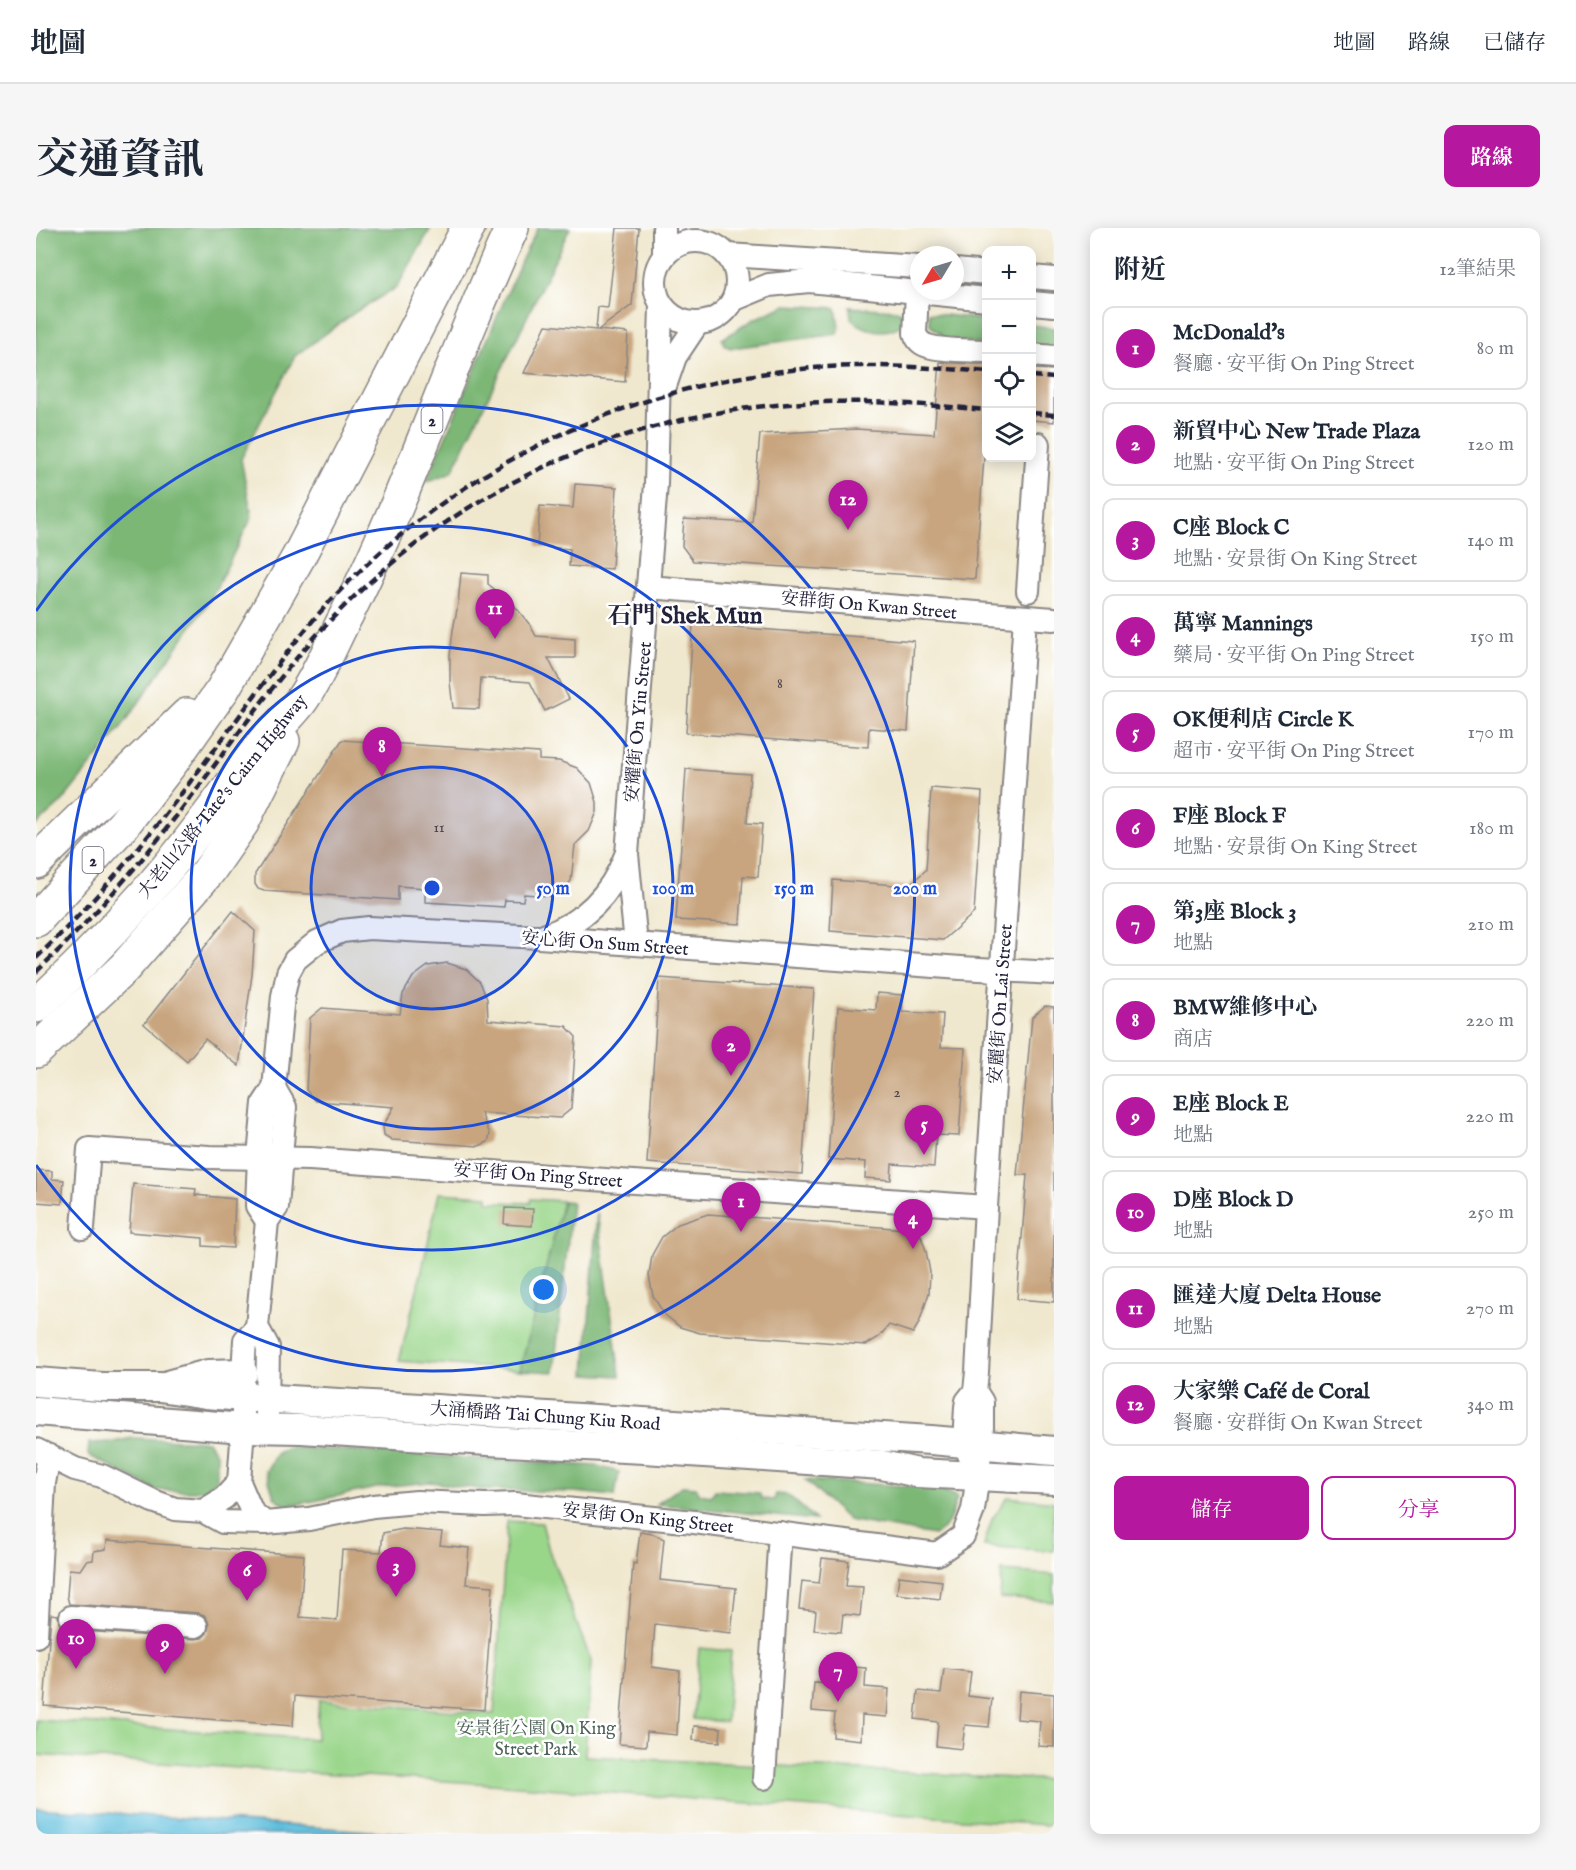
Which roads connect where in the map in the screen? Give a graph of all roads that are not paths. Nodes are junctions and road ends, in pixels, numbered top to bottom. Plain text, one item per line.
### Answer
1 (468, 228) edge
2 (512, 228) edge
3 (664, 228) edge
4 (686, 228) edge
5 (718, 249) junction
6 (664, 256) junction
7 (910, 266) edge
8 (964, 271) edge
9 (982, 273) edge
10 (1036, 277) edge
11 (1054, 279) edge
12 (910, 291) edge
13 (964, 297) edge
14 (982, 298) edge
15 (735, 299) junction
16 (917, 300) edge
17 (1036, 303) edge
18 (661, 305) junction
19 (1054, 305) edge
20 (697, 324) junction
21 (982, 351) edge
22 (1036, 355) edge
23 (1054, 357) edge
24 (658, 411) junction
25 (1038, 444) dead end
26 (648, 587) junction
27 (1028, 591) dead end
28 (1025, 617) junction
29 (1054, 619) edge
30 (248, 647) junction
31 (302, 699) junction
32 (627, 854) junction
33 (36, 862) edge
34 (36, 920) edge
35 (540, 937) junction
36 (636, 944) junction
37 (1002, 971) junction
38 (1054, 973) edge
39 (36, 1006) edge
40 (36, 1051) edge
41 (274, 1088) junction
42 (259, 1157) junction
43 (282, 1157) junction
44 (986, 1208) junction
45 (267, 1221) junction
46 (83, 1228) dead end
47 (258, 1327) junction
48 (36, 1382) edge
49 (251, 1390) junction
50 (36, 1411) edge
51 (255, 1428) junction
52 (972, 1444) junction
53 (1054, 1451) edge
54 (43, 1453) edge
55 (978, 1475) junction
56 (1054, 1480) edge
57 (239, 1482) junction
58 (202, 1511) junction
59 (265, 1522) junction
60 (780, 1533) junction
61 (70, 1617) dead end
62 (196, 1626) dead end
63 (36, 1636) edge
64 (764, 1778) dead end

1 - 30 highway, 2
2 - 31 highway, 大老山公路 Tate's Cairn Highway / 2
3 - 6 street
4 - 5 street
5 - 6 street
5 - 7 street
5 - 15 street
6 - 18 street
8 - 9 street
10 - 11 street
12 - 15 street
13 - 14 street
15 - 20 street
16 - 21 street
17 - 19 street
18 - 20 street
18 - 24 street, 安耀街 On Yiu Street
20 - 24 street, 安耀街 On Yiu Street
22 - 23 street
24 - 26 street, 安耀街 On Yiu Street
25 - 27 street
26 - 28 street, 安群街 On Kwan Street
26 - 32 street, 安耀街 On Yiu Street
28 - 29 street, 安群街 On Kwan Street
28 - 37 street, 安麗街 On Lai Street
30 - 33 highway
30 - 34 highway, 2
31 - 39 highway, 大老山公路 Tate's Cairn Highway / 2
31 - 40 highway
32 - 35 street, 安耀街 On Yiu Street
32 - 36 street, 安耀街 On Yiu Street
35 - 36 street, 安心街 On Sum Street
35 - 41 street, 安心街 On Sum Street
36 - 37 street, 安心街 On Sum Street
37 - 38 street, 安心街 On Sum Street
37 - 44 street, 安麗街 On Lai Street
41 - 42 street, 安心街 On Sum Street
41 - 43 street, 安心街 On Sum Street
42 - 43 street, 安平街 On Ping Street
42 - 45 street, 安心街 On Sum Street
42 - 46 street, 安平街 On Ping Street
43 - 44 street, 安平街 On Ping Street
43 - 45 street, 安心街 On Sum Street
44 - 52 street, 安麗街 On Lai Street
45 - 47 street, 安心街 On Sum Street
47 - 49 street, 安心街 On Sum Street
47 - 49 street, 安心街 On Sum Street
48 - 49 main road, 大涌橋路 Tai Chung Kiu Road
49 - 51 street
49 - 52 main road, 大涌橋路 Tai Chung Kiu Road
50 - 51 main road, 大涌橋路 Tai Chung Kiu Road
51 - 55 main road, 大涌橋路 Tai Chung Kiu Road
51 - 57 street
52 - 53 main road, 大涌橋路 Tai Chung Kiu Road
52 - 55 street, 安麗街 On Lai Street
54 - 58 street, 安景街 On King Street
54 - 63 street
55 - 56 main road, 大涌橋路 Tai Chung Kiu Road
55 - 60 street, 安景街 On King Street
57 - 58 street
57 - 59 street
58 - 59 street, 安景街 On King Street
59 - 60 street, 安景街 On King Street
60 - 64 street
61 - 62 street

